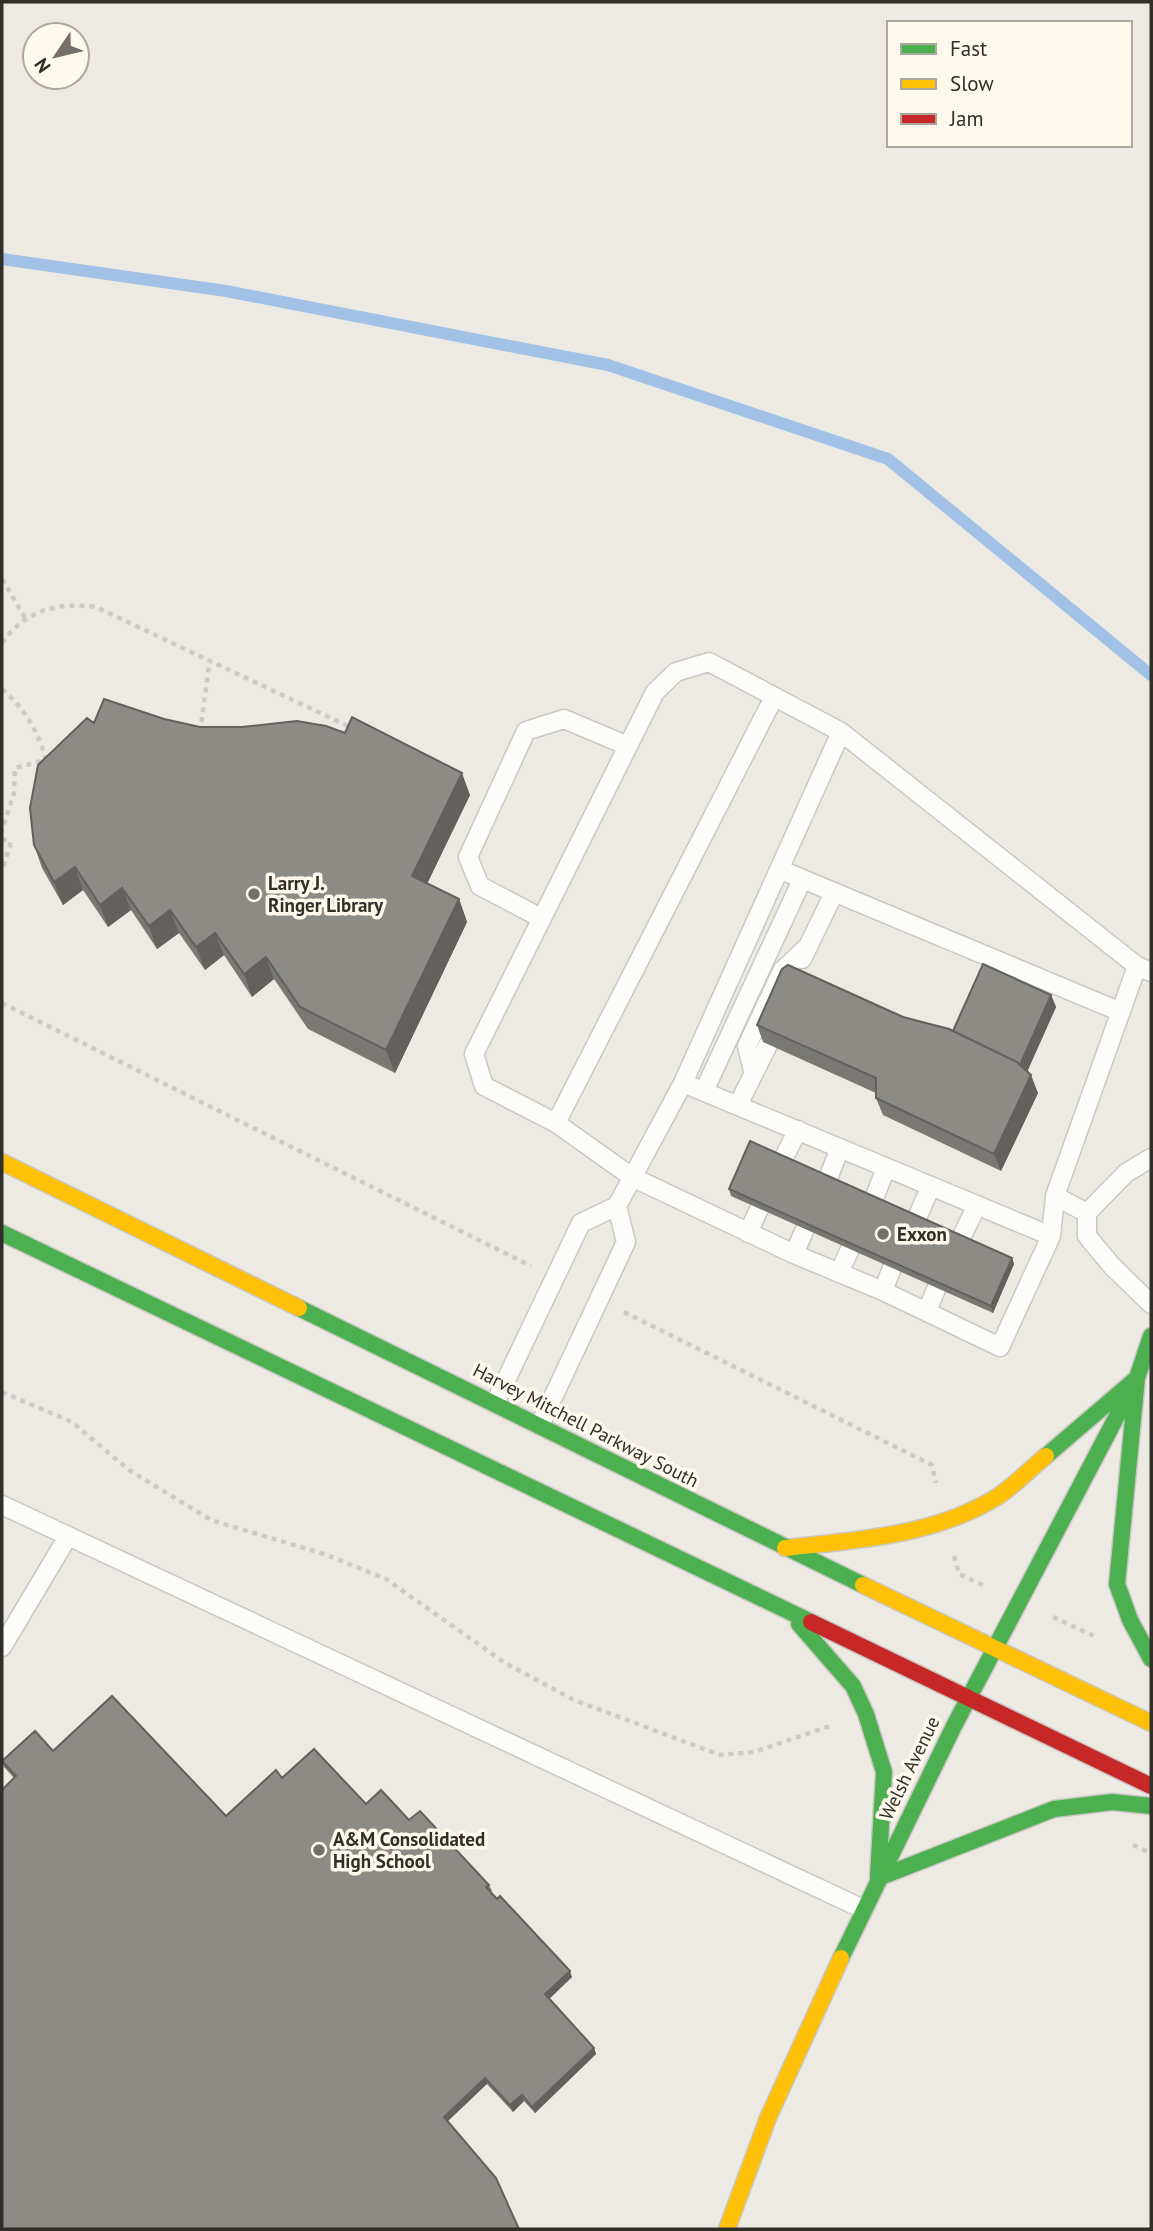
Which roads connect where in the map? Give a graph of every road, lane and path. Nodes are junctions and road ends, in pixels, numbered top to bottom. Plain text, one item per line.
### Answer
1 (2, 579) edge
2 (25, 618) junction
3 (2, 643) edge
4 (210, 659) junction
5 (2, 689) edge
6 (774, 697) junction
7 (356, 730) edge
8 (841, 732) junction
9 (200, 734) edge
10 (628, 746) junction
11 (2, 831) edge
12 (2, 839) edge
13 (781, 870) junction
14 (2, 871) edge
15 (802, 880) junction
16 (834, 893) junction
17 (541, 918) junction
18 (806, 948) junction
19 (1144, 969) edge
20 (795, 983) edge
21 (2, 1003) edge
22 (1121, 1012) junction
23 (768, 1045) edge
24 (753, 1071) junction
25 (683, 1083) junction
26 (704, 1091) junction
27 (738, 1105) junction
28 (556, 1122) junction
29 (798, 1130) junction
30 (840, 1148) junction
31 (1151, 1158) edge
32 (782, 1161) edge
33 (2, 1162) edge
34 (886, 1168) junction
35 (632, 1177) junction
36 (827, 1181) edge
37 (930, 1186) junction
38 (1055, 1196) junction
39 (873, 1201) edge
40 (977, 1205) junction
41 (617, 1206) junction
42 (759, 1209) edge
43 (1087, 1213) junction
44 (916, 1220) edge
45 (805, 1228) edge
46 (2, 1233) edge
47 (748, 1233) junction
48 (1051, 1236) junction
49 (960, 1240) edge
50 (850, 1248) edge
51 (794, 1254) junction
52 (892, 1268) edge
53 (839, 1273) junction
54 (555, 1278) junction
55 (937, 1287) edge
56 (883, 1291) junction
57 (599, 1300) junction
58 (1151, 1304) edge
59 (927, 1311) junction
60 (1151, 1336) edge
61 (1137, 1378) junction
62 (2, 1392) edge
63 (495, 1403) junction
64 (540, 1425) junction
65 (2, 1505) edge
66 (946, 1520) junction
67 (67, 1538) junction
68 (784, 1548) junction
69 (1018, 1601) junction
70 (788, 1612) junction
71 (1133, 1627) junction
72 (2, 1647) edge
73 (992, 1648) junction
74 (1151, 1659) edge
75 (967, 1697) junction
76 (866, 1714) junction
77 (1151, 1724) edge
78 (1151, 1786) edge
79 (1151, 1806) edge
80 (878, 1878) junction
81 (863, 1909) junction
82 (727, 2229) edge

1 - 2 path
2 - 3 path
2 - 4 path
4 - 7 path
4 - 9 path
5 - 11 path
6 - 8 lane
6 - 10 lane
6 - 28 lane
8 - 13 lane
8 - 19 lane
10 - 17 lane
10 - 17 lane
12 - 14 path
13 - 15 lane
13 - 25 lane
15 - 16 lane
15 - 26 lane
16 - 18 lane
16 - 22 lane
17 - 28 lane
18 - 20 lane
18 - 24 lane
19 - 22 lane
21 - 54 path
22 - 38 lane
23 - 24 lane
24 - 27 lane
25 - 26 lane
25 - 35 lane
26 - 27 lane
27 - 29 lane
28 - 35 lane
29 - 30 lane
29 - 32 lane
30 - 34 lane
30 - 36 lane
31 - 43 lane
33 - 63 main road, Harvey Mitchell Parkway South
34 - 37 lane
34 - 39 lane
35 - 41 lane
35 - 47 lane
37 - 40 lane
37 - 44 lane
38 - 43 lane
38 - 48 lane
40 - 48 lane
40 - 49 lane
41 - 54 lane
41 - 57 lane
42 - 47 lane
43 - 58 lane
45 - 51 lane
46 - 70 main road
47 - 51 lane
48 - 59 lane
50 - 53 lane
51 - 53 lane
52 - 56 lane
53 - 56 lane
54 - 63 lane
55 - 59 lane
56 - 59 lane
57 - 64 lane
57 - 66 path
60 - 61 main road, Welsh Avenue
61 - 66 main road
61 - 69 main road, Welsh Avenue
61 - 71 main road
62 - 76 path
63 - 64 main road, Harvey Mitchell Parkway South
64 - 68 main road, Harvey Mitchell Parkway South
65 - 67 lane
66 - 68 main road
66 - 69 path
67 - 72 lane
67 - 81 lane
68 - 73 main road, Harvey Mitchell Parkway South
69 - 71 path
69 - 73 main road, Welsh Avenue
70 - 75 main road
70 - 76 main road
71 - 74 main road
73 - 75 main road, Welsh Avenue
73 - 77 main road, Harvey Mitchell Parkway South
75 - 78 main road
75 - 80 main road, Welsh Avenue
76 - 80 main road
79 - 80 main road
80 - 81 main road, Welsh Avenue
81 - 82 main road, Welsh Avenue

